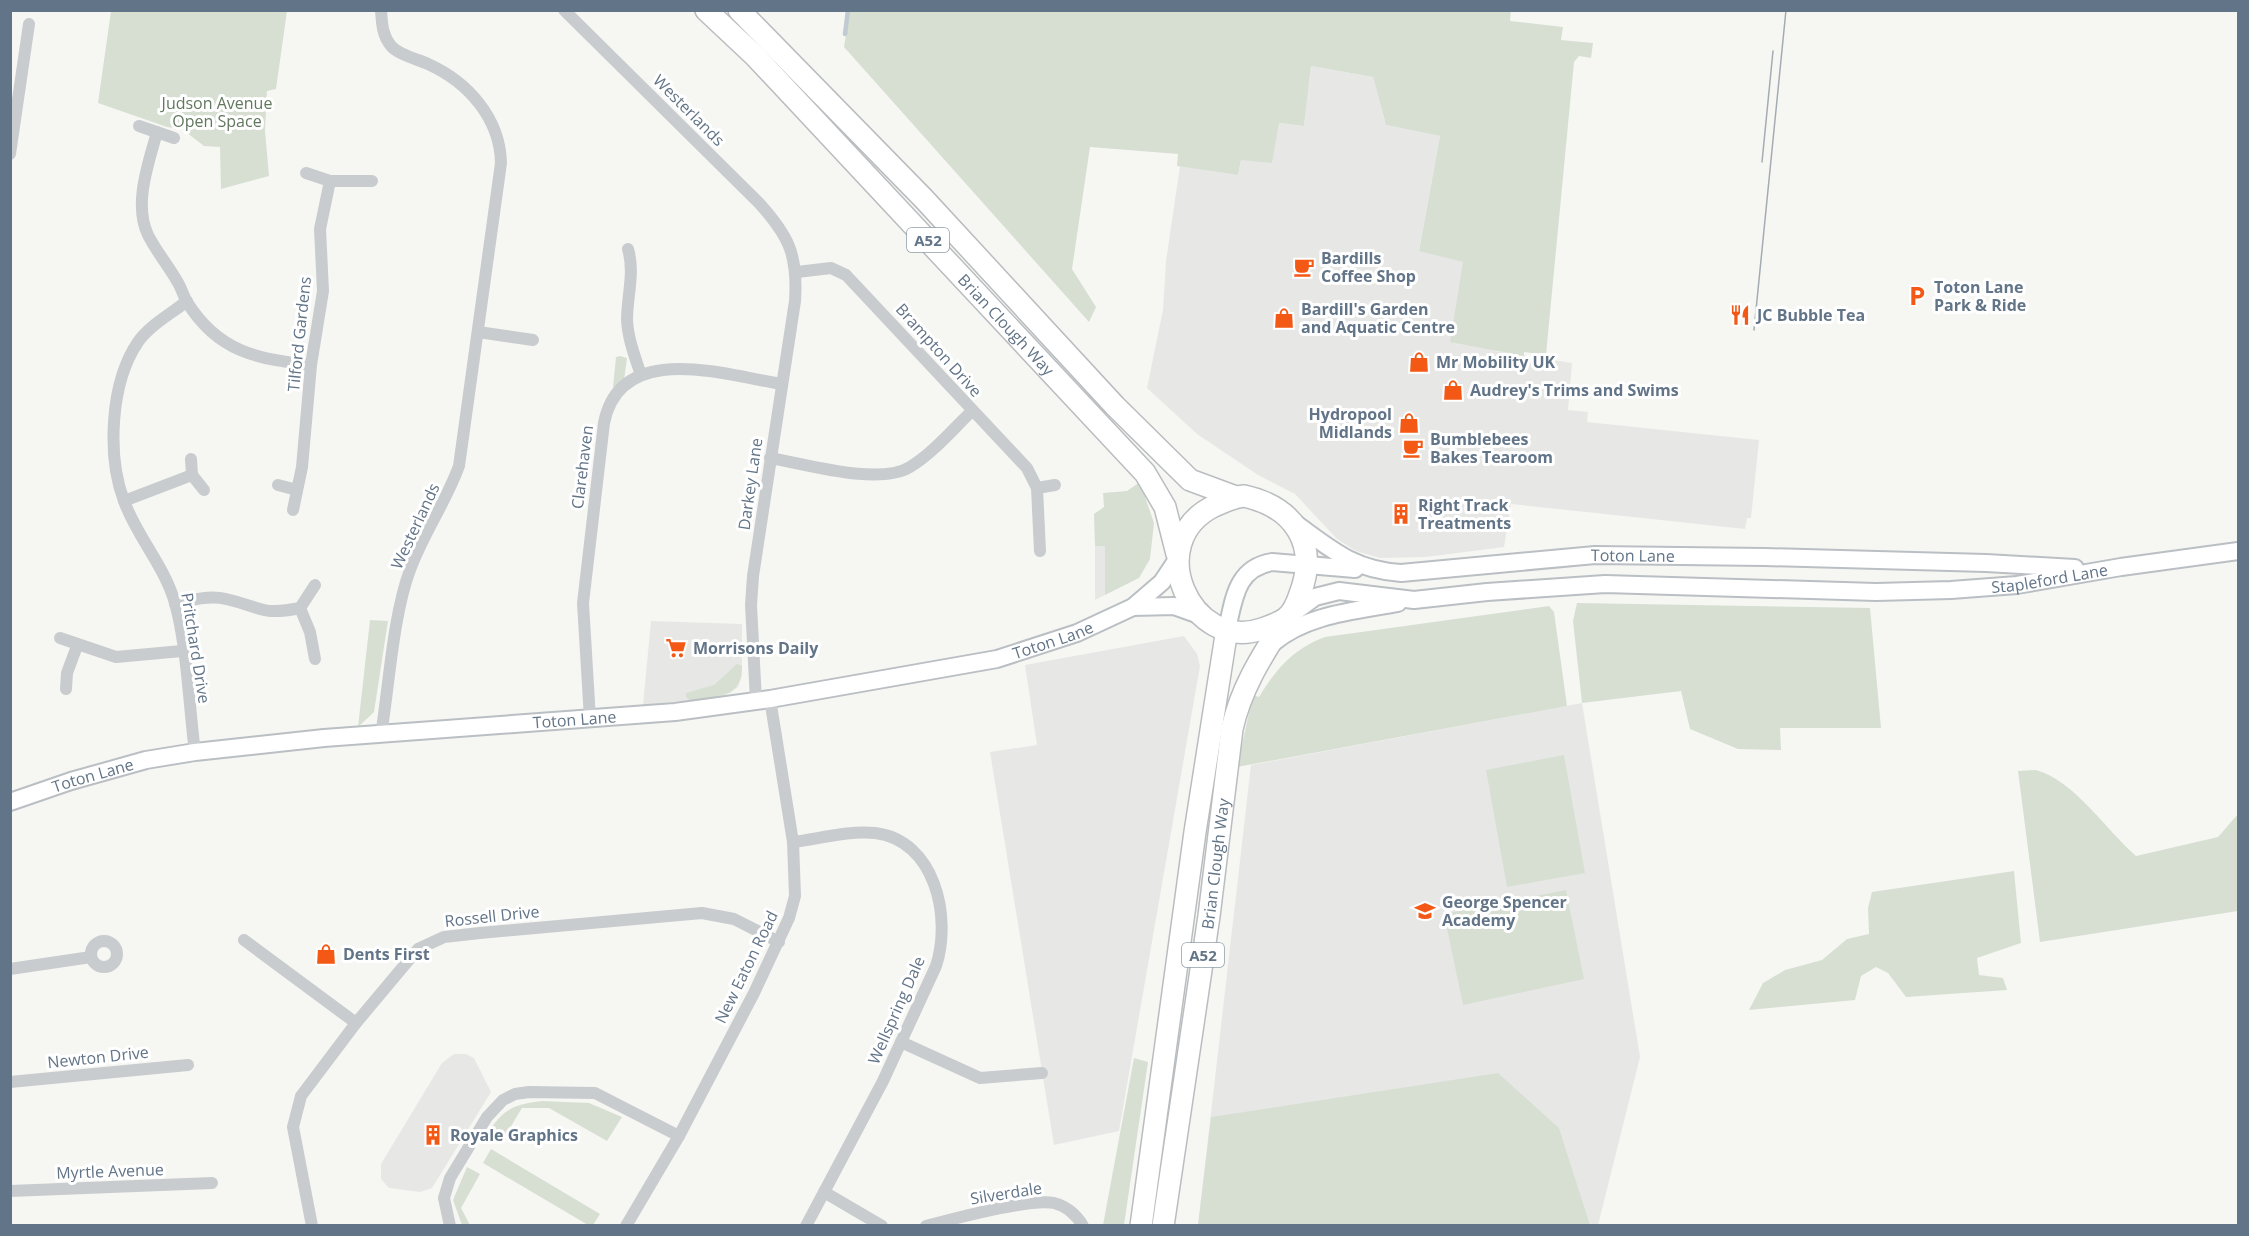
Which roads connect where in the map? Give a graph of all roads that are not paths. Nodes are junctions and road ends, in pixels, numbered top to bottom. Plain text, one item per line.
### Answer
1 (381, 10) edge
2 (564, 10) edge
3 (706, 10) edge
4 (739, 10) edge
5 (29, 24) dead end
6 (10, 108) edge
7 (15, 125) junction
8 (140, 126) dead end
9 (157, 132) junction
10 (174, 138) dead end
11 (10, 154) edge
12 (306, 173) dead end
13 (330, 181) junction
14 (372, 181) dead end
15 (628, 249) dead end
16 (796, 272) junction
17 (187, 301) junction
18 (478, 332) junction
19 (532, 340) dead end
20 (311, 365) junction
21 (641, 375) junction
22 (781, 384) junction
23 (972, 411) junction
24 (770, 458) junction
25 (191, 459) dead end
26 (192, 475) junction
27 (278, 485) dead end
28 (1055, 485) dead end
29 (1037, 488) junction
30 (204, 490) dead end
31 (297, 490) junction
32 (1236, 497) junction
33 (124, 501) junction
34 (293, 510) dead end
35 (1295, 524) junction
36 (1040, 551) dead end
37 (2238, 552) edge
38 (1177, 557) junction
39 (1986, 563) joint
40 (1307, 564) junction
41 (2121, 567) junction
42 (1370, 570) junction
43 (315, 585) dead end
44 (1978, 588) joint
45 (1414, 600) junction
46 (175, 604) junction
47 (1133, 607) junction
48 (300, 608) junction
49 (1202, 616) junction
50 (1288, 618) junction
51 (1227, 629) junction
52 (60, 639) dead end
53 (77, 646) junction
54 (1266, 649) junction
55 (182, 651) junction
56 (315, 659) dead end
57 (66, 689) dead end
58 (763, 700) junction
59 (590, 719) junction
60 (381, 735) junction
61 (195, 752) junction
62 (10, 802) edge
63 (793, 842) junction
64 (244, 939) dead end
65 (779, 942) junction
66 (91, 957) dead end
67 (10, 969) edge
68 (356, 1023) junction
69 (901, 1042) junction
70 (188, 1065) dead end
71 (1042, 1073) dead end
72 (10, 1082) edge
73 (679, 1136) junction
74 (212, 1184) dead end
75 (10, 1191) edge
76 (824, 1192) junction
77 (312, 1226) edge
78 (450, 1226) edge
79 (626, 1226) edge
80 (806, 1226) edge
81 (882, 1226) edge
82 (926, 1226) edge
83 (1083, 1226) edge
84 (1141, 1226) edge
85 (1163, 1226) edge

1 - 18 street, Westerlands
2 - 16 street, Westerlands
3 - 38 highway, Brian Clough Way / A52
4 - 32 highway, Brian Clough Way / A52
5 - 7 street
6 - 7 street
7 - 11 street
8 - 9 street
9 - 10 street
9 - 17 street
12 - 13 street
13 - 14 street
13 - 20 street, Tilford Gardens
15 - 21 street
16 - 22 street, Darkey Lane
16 - 23 street, Brampton Drive
17 - 20 street
17 - 33 street, Pritchard Drive
18 - 19 street
18 - 60 street, Westerlands
20 - 31 street, Tilford Gardens
21 - 22 street, Clarehaven
21 - 59 street, Clarehaven
22 - 24 street, Darkey Lane
23 - 24 street
23 - 29 street, Brampton Drive
24 - 58 street, Darkey Lane
25 - 26 street
26 - 30 street
26 - 33 street
27 - 31 street
28 - 29 street
29 - 36 street, Brampton Drive
31 - 34 street, Tilford Gardens
32 - 35 highway, Brian Clough Way
32 - 38 highway
33 - 46 street, Pritchard Drive
35 - 40 highway
35 - 42 main road, Toton Lane
37 - 41 main road, Stapleford Lane
38 - 47 main road, Toton Lane
38 - 49 highway, Brian Clough Way
39 - 41 main road, Stapleford Lane
39 - 42 main road, Toton Lane
40 - 42 main road
40 - 50 highway, Brian Clough Way
40 - 51 main road
41 - 44 main road, Stapleford Lane
43 - 48 street
44 - 45 main road, Toton Lane
45 - 50 main road, Toton Lane
45 - 54 main road
46 - 48 street
46 - 55 street, Pritchard Drive
47 - 49 main road, Toton Lane
47 - 58 main road, Toton Lane
48 - 56 street
49 - 51 highway
50 - 51 highway
50 - 54 highway, Brian Clough Way / A52
51 - 84 highway, Brian Clough Way / A52
52 - 53 street
53 - 55 street
53 - 57 street
54 - 85 highway, Brian Clough Way / A52
55 - 61 street, Pritchard Drive
58 - 59 main road, Toton Lane
58 - 63 street, New Eaton Road
59 - 60 main road, Toton Lane
60 - 61 main road, Toton Lane
61 - 62 main road, Toton Lane
63 - 65 street, New Eaton Road
63 - 69 street, Wellspring Dale
64 - 68 street
65 - 68 street, Rossell Drive
65 - 73 street, New Eaton Road
66 - 67 street
68 - 77 street, Rossell Drive
69 - 71 street
69 - 76 street, Wellspring Dale
70 - 72 street, Newton Drive
73 - 78 street
73 - 79 street, New Eaton Road
74 - 75 street, Myrtle Avenue
76 - 80 street, Wellspring Dale
76 - 81 street
82 - 83 street, Silverdale

